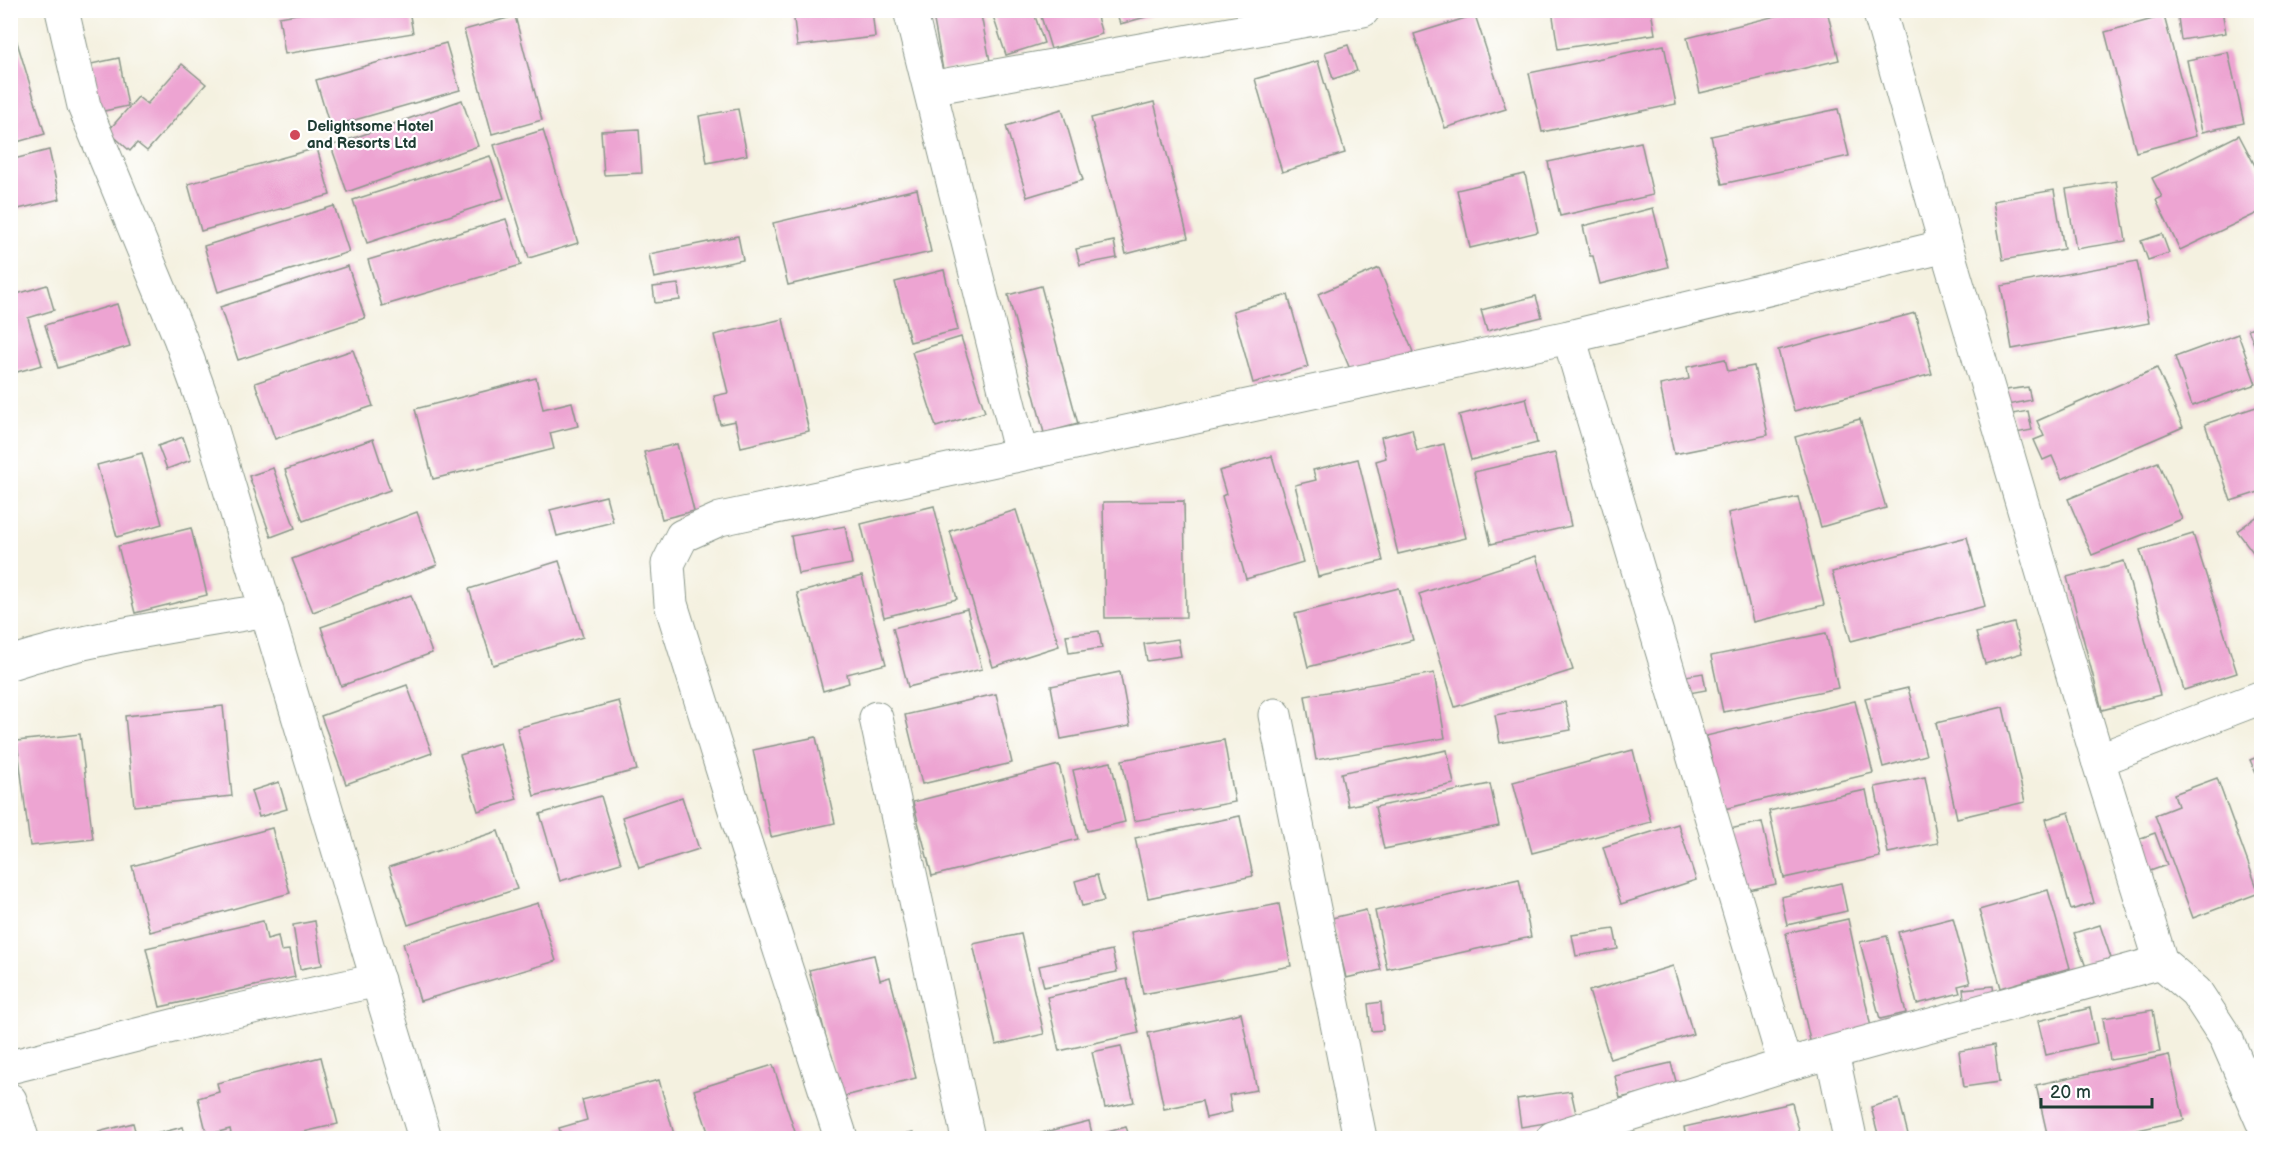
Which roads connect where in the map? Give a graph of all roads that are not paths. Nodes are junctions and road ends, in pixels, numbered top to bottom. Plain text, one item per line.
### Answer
1 (62, 10) edge
2 (910, 10) edge
3 (1363, 10) edge
4 (1879, 10) edge
5 (930, 88) junction
6 (1946, 246) junction
7 (1569, 337) junction
8 (1021, 454) junction
9 (267, 610) junction
10 (10, 663) edge
11 (2262, 697) edge
12 (1275, 715) dead end
13 (876, 718) dead end
14 (2098, 760) junction
15 (2161, 962) junction
16 (378, 980) junction
17 (1832, 1053) junction
18 (1785, 1065) junction
19 (10, 1067) edge
20 (10, 1100) edge
21 (2259, 1109) edge
22 (22, 1138) edge
23 (425, 1138) edge
24 (841, 1138) edge
25 (968, 1138) edge
26 (1360, 1138) edge
27 (1553, 1138) edge
28 (1850, 1138) edge

1 - 9 street
2 - 5 street
3 - 5 street
4 - 6 street
5 - 8 street
6 - 7 street
6 - 14 street
7 - 8 street
7 - 18 street
8 - 24 street
9 - 10 street
9 - 16 street
11 - 14 street
12 - 26 street
13 - 25 street
14 - 15 street
15 - 17 street
15 - 21 street
16 - 19 street
16 - 23 street
17 - 18 street
17 - 28 street
18 - 27 street
20 - 22 street

